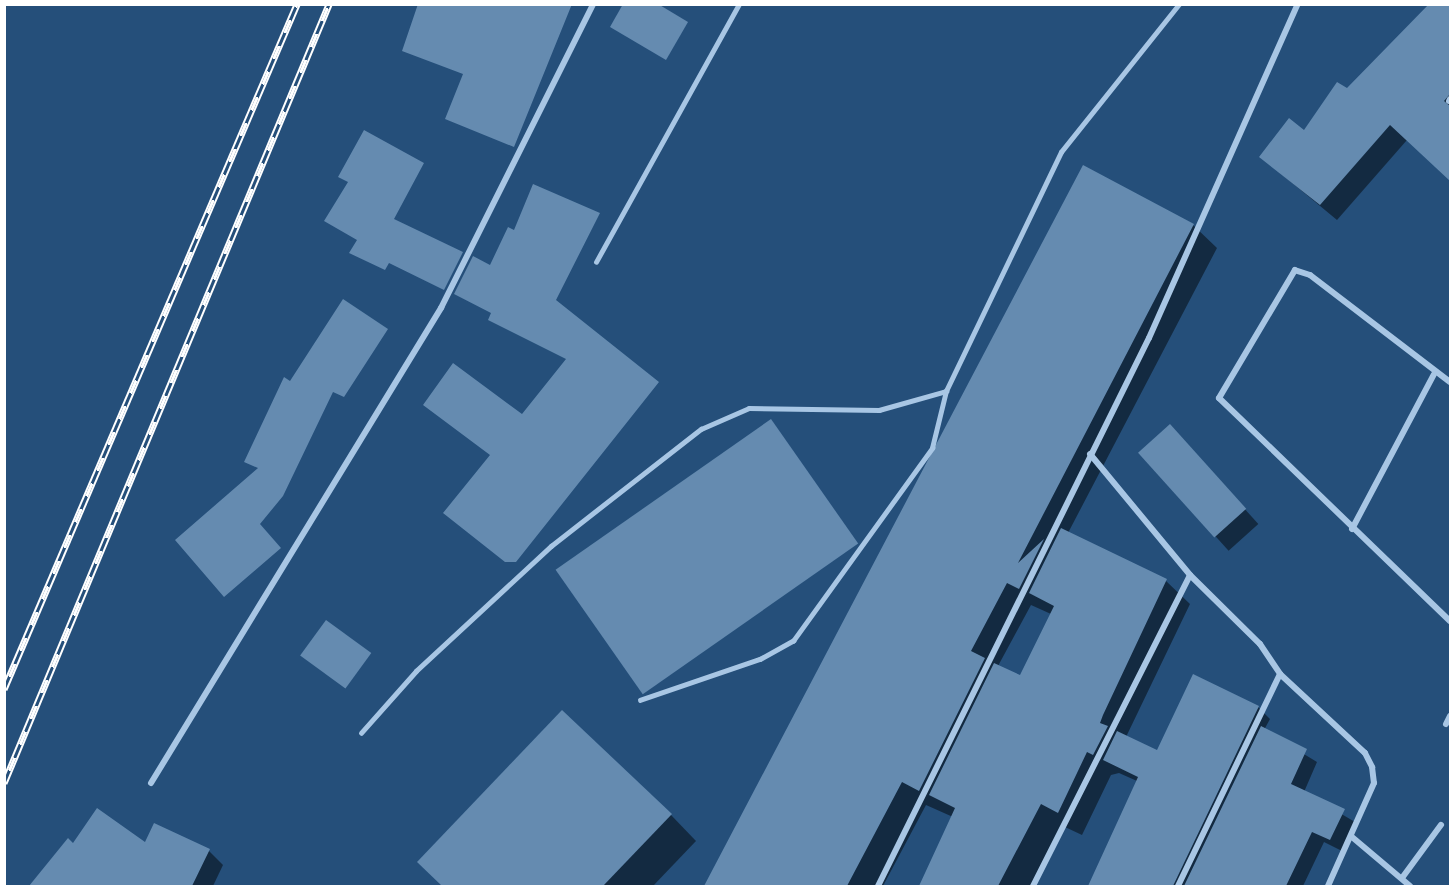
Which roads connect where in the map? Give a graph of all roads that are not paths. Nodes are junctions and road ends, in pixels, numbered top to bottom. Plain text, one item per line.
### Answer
1 (592, 4) edge
2 (739, 4) edge
3 (1179, 4) edge
4 (1298, 4) edge
5 (596, 262) dead end
6 (1434, 374) junction
7 (1450, 382) edge
8 (946, 392) junction
9 (1090, 454) junction
10 (1352, 529) junction
11 (1190, 575) junction
12 (1450, 621) edge
13 (1280, 674) junction
14 (640, 699) dead end
15 (1450, 716) edge
16 (1446, 724) dead end
17 (361, 733) dead end
18 (151, 783) dead end
19 (1441, 825) dead end
20 (1352, 837) junction
21 (1402, 878) junction
22 (878, 886) edge
23 (1033, 886) edge
24 (1178, 886) edge
25 (1328, 886) edge
26 (1410, 886) edge

1 - 18 street
2 - 5 lane
3 - 8 lane
4 - 9 street
6 - 7 street
6 - 10 street
6 - 10 street
8 - 14 lane
8 - 17 lane
9 - 11 street
9 - 22 street
10 - 12 street
11 - 13 street
11 - 23 street
13 - 20 street
13 - 24 street
15 - 16 street
19 - 21 street
20 - 21 street
20 - 25 street
21 - 26 street

